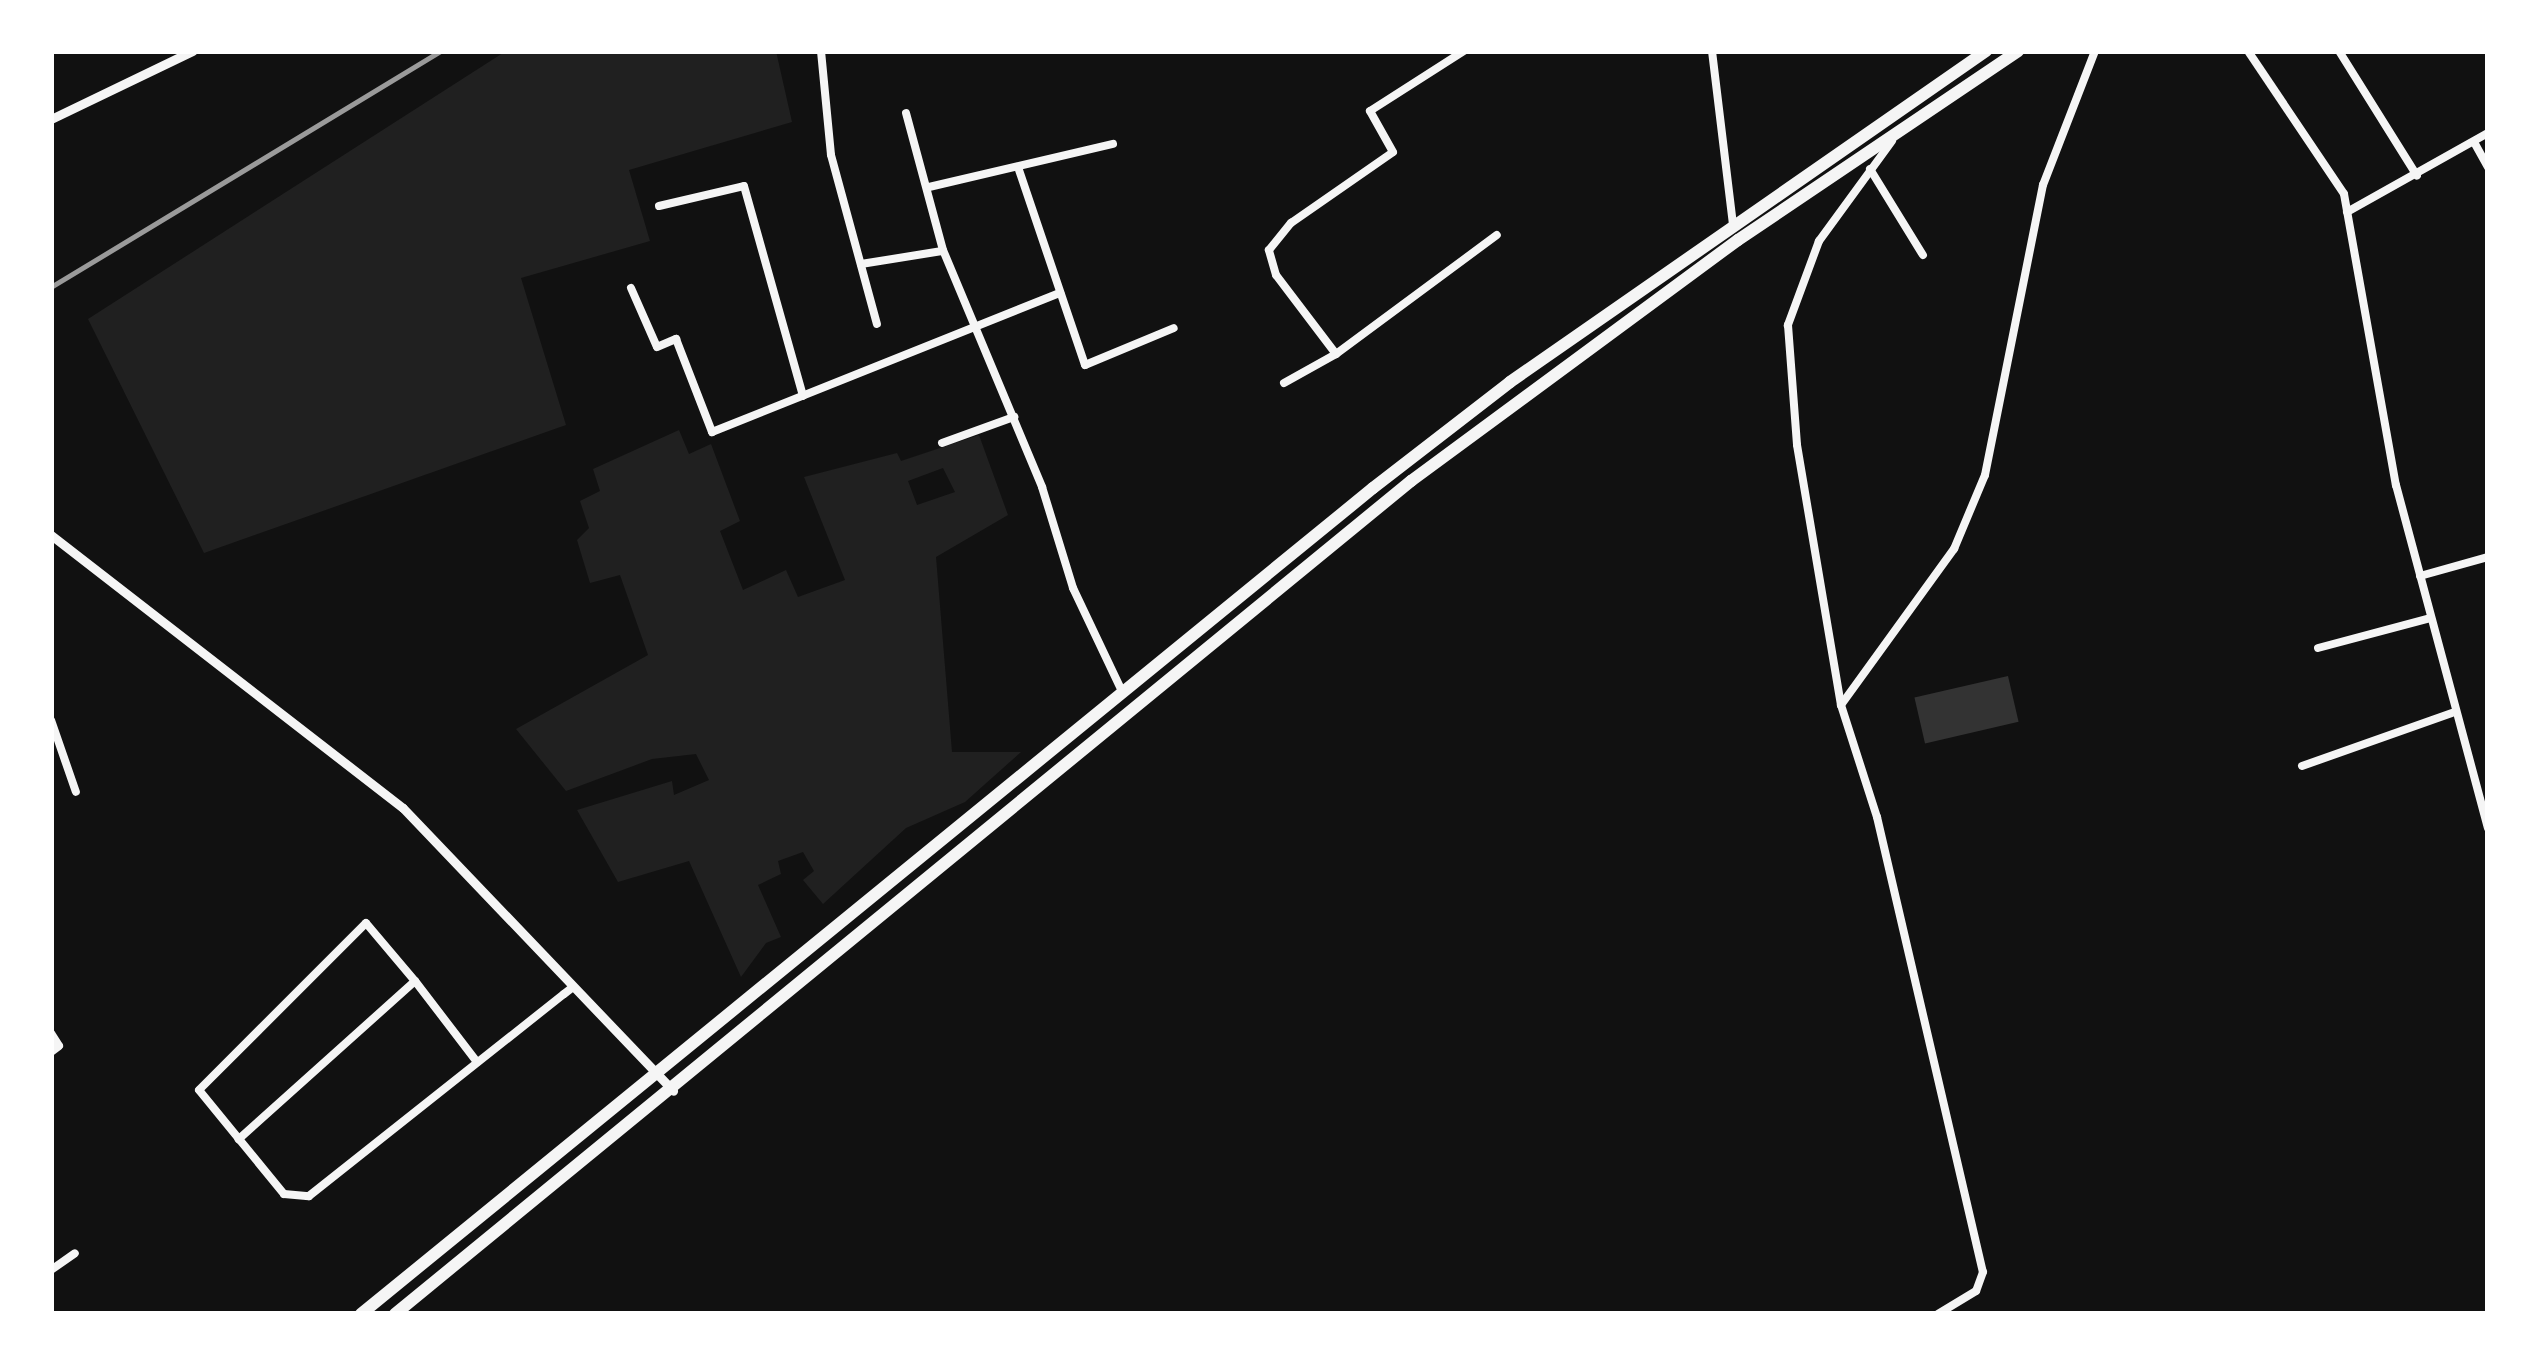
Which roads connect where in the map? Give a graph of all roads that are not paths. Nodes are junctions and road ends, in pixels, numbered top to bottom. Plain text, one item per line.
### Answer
1 (191, 51) edge
2 (820, 51) edge
3 (1464, 51) edge
4 (1712, 51) edge
5 (1986, 51) edge
6 (2018, 51) edge
7 (2096, 51) edge
8 (2248, 51) edge
9 (2339, 51) edge
10 (906, 112) dead end
11 (51, 119) edge
12 (1904, 126) junction
13 (2488, 133) edge
14 (2474, 142) junction
15 (1113, 144) dead end
16 (2488, 166) edge
17 (1018, 167) junction
18 (1870, 169) junction
19 (2417, 176) junction
20 (929, 187) junction
21 (659, 206) dead end
22 (2347, 212) junction
23 (1733, 225) junction
24 (1496, 235) dead end
25 (943, 250) junction
26 (1922, 255) dead end
27 (861, 264) junction
28 (631, 288) dead end
29 (1060, 293) junction
30 (877, 325) dead end
31 (978, 328) junction
32 (1174, 328) dead end
33 (1336, 354) junction
34 (1284, 382) dead end
35 (803, 396) junction
36 (1014, 417) junction
37 (942, 443) dead end
38 (51, 535) edge
39 (2488, 557) edge
40 (2420, 576) junction
41 (2431, 618) junction
42 (2318, 648) dead end
43 (1122, 691) junction
44 (1841, 705) junction
45 (2452, 713) junction
46 (51, 720) edge
47 (2302, 766) dead end
48 (76, 792) dead end
49 (2488, 828) edge
50 (415, 981) junction
51 (573, 986) junction
52 (51, 1033) edge
53 (51, 1052) edge
54 (478, 1062) junction
55 (658, 1076) junction
56 (673, 1091) junction
57 (238, 1138) junction
58 (76, 1253) dead end
59 (51, 1270) edge
60 (361, 1314) edge
61 (395, 1314) edge
62 (1938, 1314) edge

1 - 11 main road
2 - 27 street
3 - 33 street
4 - 23 street
5 - 23 highway
6 - 12 highway
7 - 44 street
8 - 22 street
9 - 19 street
10 - 20 street
12 - 18 street
12 - 56 highway
13 - 14 street
14 - 16 street
14 - 19 street
15 - 17 street
17 - 20 street
17 - 29 street
18 - 26 street
18 - 44 street
19 - 22 street
20 - 25 street
21 - 35 street
22 - 40 street
23 - 43 highway
24 - 33 street
25 - 27 street
25 - 31 street
27 - 30 street
28 - 35 street
29 - 31 street
29 - 32 street
31 - 35 street
31 - 36 street
33 - 34 street
36 - 37 street
36 - 43 street
38 - 51 main road
39 - 40 street
40 - 41 street
41 - 42 street
41 - 45 street
43 - 55 highway
44 - 62 street
45 - 47 street
45 - 49 street
46 - 48 street
50 - 54 street
50 - 57 street
50 - 57 street
51 - 54 street
51 - 55 main road
52 - 53 street
54 - 57 street
55 - 56 main road
55 - 60 highway
56 - 61 highway
58 - 59 street

